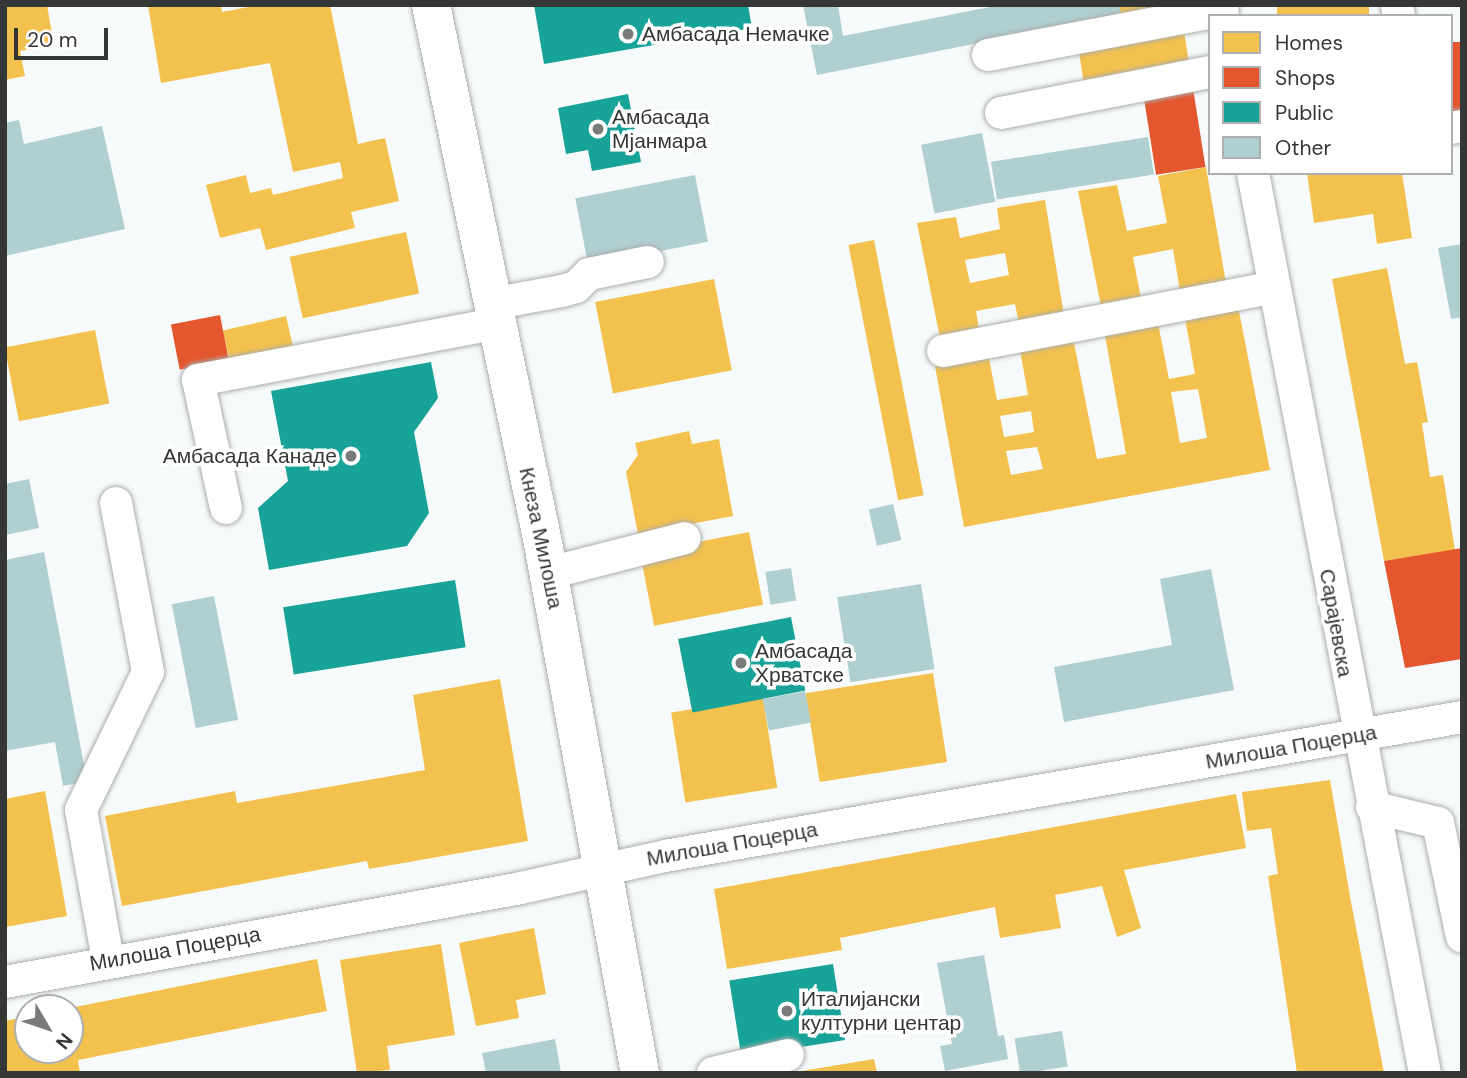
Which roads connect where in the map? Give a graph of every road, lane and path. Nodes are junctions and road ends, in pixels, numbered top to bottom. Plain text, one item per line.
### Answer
1 (432, 5) edge
2 (1223, 10) edge
3 (988, 55) dead end
4 (1208, 72) edge
5 (1000, 113) dead end
6 (1253, 175) edge
7 (648, 270) dead end
8 (1274, 286) junction
9 (493, 314) junction
10 (943, 351) dead end
11 (116, 503) dead end
12 (226, 508) dead end
13 (685, 538) dead end
14 (549, 573) junction
15 (1462, 717) edge
16 (1357, 736) junction
17 (1372, 807) junction
18 (603, 867) junction
19 (1462, 937) edge
20 (108, 960) junction
21 (5, 982) edge
22 (782, 1065) edge
23 (640, 1073) edge
24 (713, 1073) edge
25 (1425, 1073) edge

1 - 9 main road, Кнеза Милоша
2 - 3 street
4 - 5 street
6 - 8 street, Сарајевска
7 - 9 street
8 - 10 street
8 - 16 street, Сарајевска
9 - 12 street
9 - 14 main road, Кнеза Милоша
11 - 20 street
13 - 14 street
14 - 18 main road, Кнеза Милоша
15 - 16 street, Милоша Поцерца
16 - 17 street, Сарајевска
16 - 18 street, Милоша Поцерца
17 - 19 street
17 - 25 street, Сарајевска
18 - 20 street, Милоша Поцерца
18 - 23 main road, Кнеза Милоша
20 - 21 street, Милоша Поцерца
22 - 24 street

